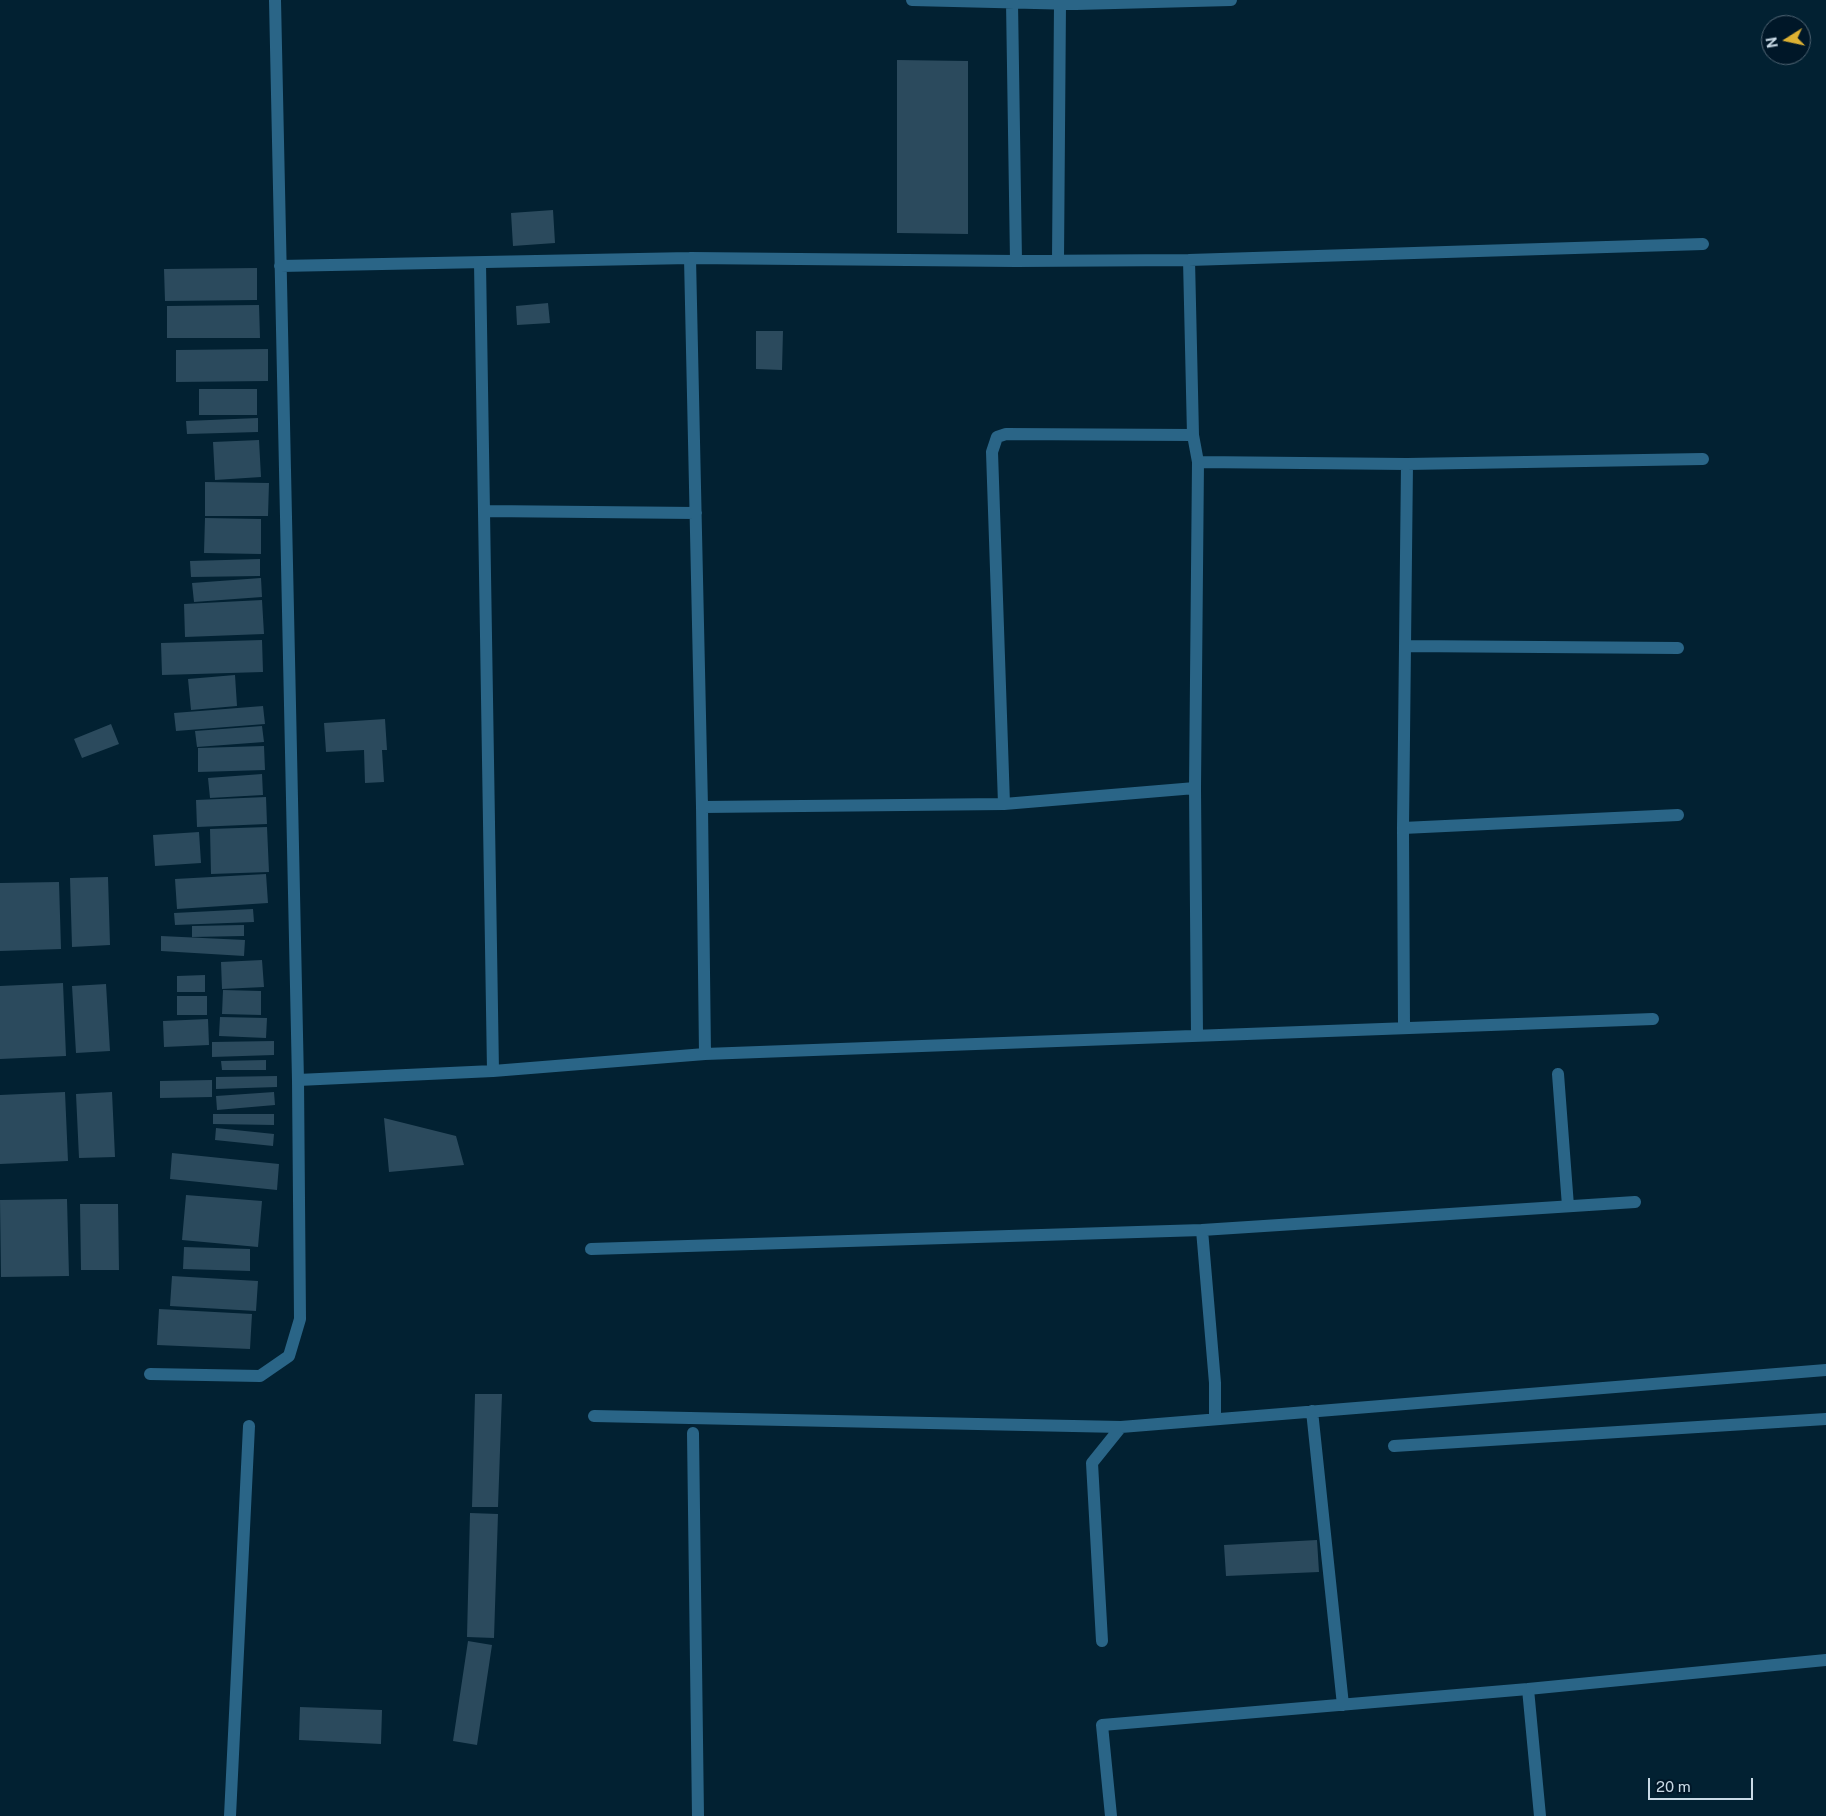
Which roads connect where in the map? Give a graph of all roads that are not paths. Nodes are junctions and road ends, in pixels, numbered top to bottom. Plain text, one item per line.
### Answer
1 (275, 0) edge
2 (912, 0) edge
3 (1231, 0) edge
4 (1012, 2) junction
5 (1060, 3) junction
6 (1703, 244) dead end
7 (690, 258) junction
8 (1058, 260) junction
9 (1189, 260) junction
10 (1016, 261) junction
11 (480, 263) junction
12 (280, 266) junction
13 (1193, 436) junction
14 (1702, 459) dead end
15 (1198, 462) junction
16 (1406, 464) junction
17 (486, 511) junction
18 (696, 513) junction
19 (1405, 646) junction
20 (1678, 648) dead end
21 (1195, 788) junction
22 (1004, 804) junction
23 (702, 807) junction
24 (1678, 815) dead end
25 (1403, 828) junction
26 (1654, 1019) dead end
27 (1404, 1027) junction
28 (1197, 1036) junction
29 (705, 1054) junction
30 (493, 1071) junction
31 (1558, 1074) dead end
32 (298, 1080) junction
33 (1635, 1202) dead end
34 (1568, 1206) junction
35 (1202, 1230) junction
36 (591, 1249) dead end
37 (1826, 1370) edge
38 (150, 1374) dead end
39 (1312, 1411) junction
40 (594, 1416) dead end
41 (1214, 1419) junction
42 (1826, 1419) edge
43 (249, 1426) dead end
44 (1121, 1427) junction
45 (693, 1433) dead end
46 (1394, 1446) dead end
47 (1102, 1641) dead end
48 (1826, 1660) edge
49 (1528, 1690) junction
50 (1343, 1705) junction
51 (230, 1816) edge
52 (698, 1816) edge
53 (1111, 1816) edge
54 (1540, 1816) edge

1 - 12 street
2 - 4 street
3 - 5 street
4 - 5 street
4 - 10 street
5 - 8 street
6 - 9 street
7 - 10 street
7 - 11 street
7 - 18 street
8 - 9 street
8 - 10 street
9 - 13 street
11 - 12 street
11 - 17 street
12 - 32 street
13 - 15 street
13 - 22 street
14 - 16 street
15 - 16 street
15 - 21 street
16 - 19 street
17 - 18 street
17 - 30 street
18 - 23 street
19 - 20 street
19 - 25 street
21 - 22 street
21 - 28 street
22 - 23 street
23 - 29 street
24 - 25 street
25 - 27 street
26 - 27 street
27 - 28 street
28 - 29 street
29 - 30 street
30 - 32 street
31 - 34 street
32 - 38 street
33 - 34 street
34 - 35 street
35 - 36 street
35 - 41 street
37 - 39 street
39 - 41 street
39 - 50 street
40 - 44 street
41 - 44 street
42 - 46 street
43 - 51 street
44 - 47 street
45 - 52 street
48 - 49 street
49 - 50 street
49 - 54 street
50 - 53 street

